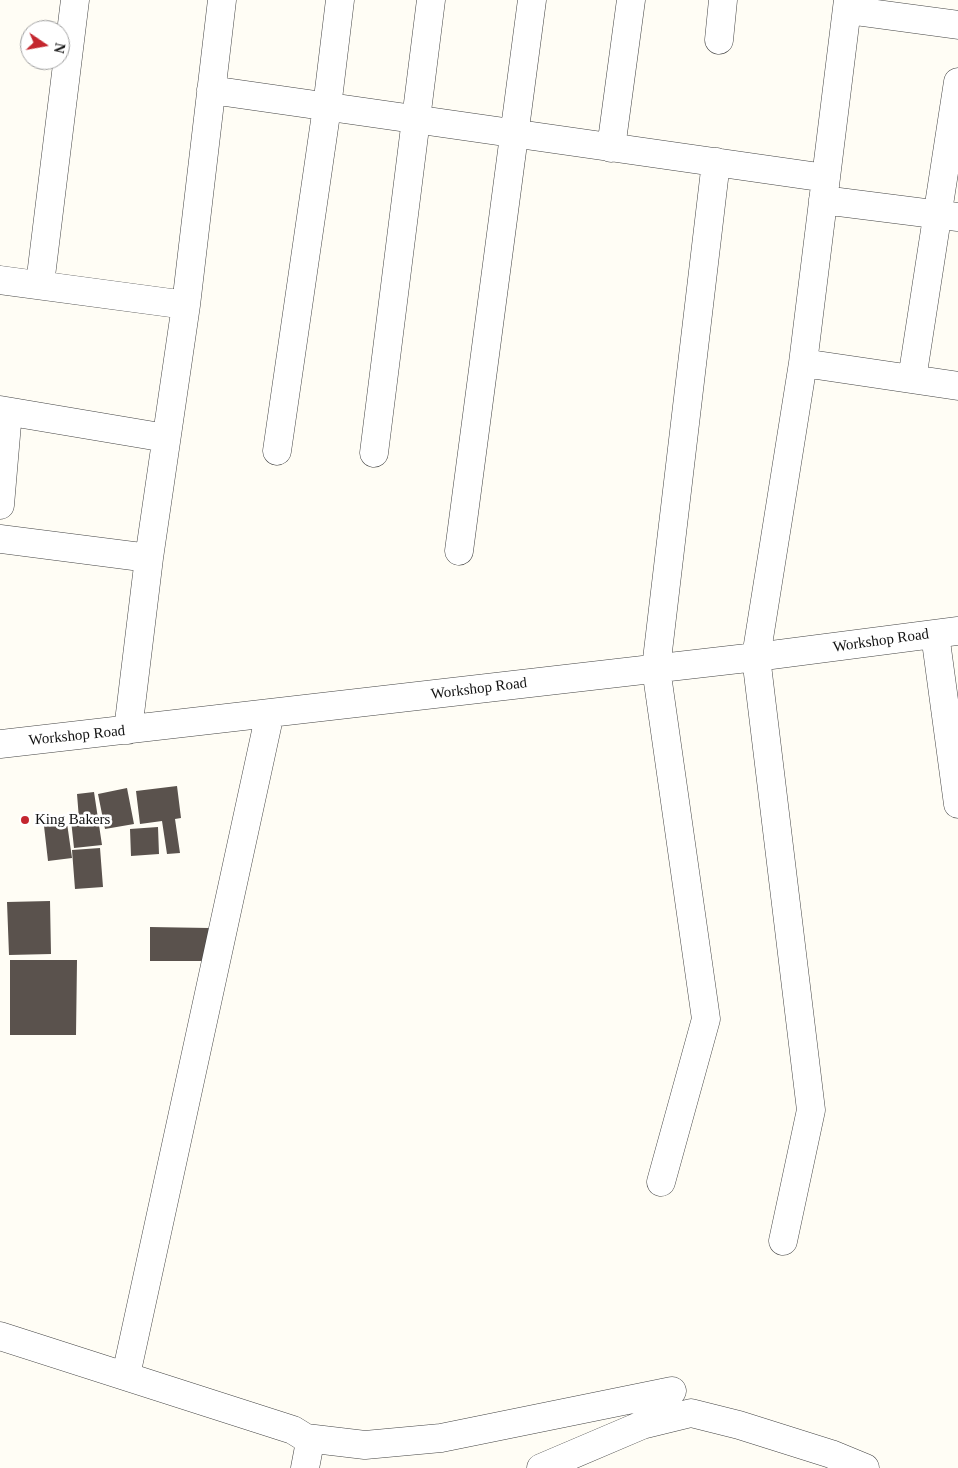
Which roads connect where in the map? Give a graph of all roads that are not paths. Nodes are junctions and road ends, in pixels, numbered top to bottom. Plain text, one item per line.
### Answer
1 (76, 0) edge
2 (222, 0) edge
3 (340, 0) edge
4 (431, 0) edge
5 (532, 0) edge
6 (631, 0) edge
7 (724, 0) edge
8 (848, 5) edge
9 (958, 25) edge
10 (719, 40) dead end
11 (958, 82) edge
12 (211, 90) junction
13 (327, 107) junction
14 (416, 120) junction
15 (516, 134) junction
16 (611, 148) junction
17 (716, 162) junction
18 (824, 189) junction
19 (948, 215) edge
20 (0, 280) edge
21 (40, 284) junction
22 (186, 305) junction
23 (803, 363) junction
24 (912, 379) junction
25 (958, 386) edge
26 (4, 411) edge
27 (166, 438) junction
28 (277, 451) dead end
29 (374, 452) dead end
30 (0, 505) edge
31 (0, 539) edge
32 (459, 551) dead end
33 (149, 558) junction
34 (947, 632) edge
35 (756, 658) junction
36 (656, 668) junction
37 (270, 713) junction
38 (128, 730) junction
39 (0, 744) edge
40 (958, 804) edge
41 (661, 1182) dead end
42 (783, 1241) dead end
43 (0, 1336) edge
44 (126, 1374) junction
45 (672, 1391) dead end
46 (306, 1438) junction
47 (305, 1468) edge
48 (541, 1468) edge
49 (865, 1468) edge

1 - 21 street
2 - 12 street
3 - 13 street
4 - 14 street
5 - 15 street
6 - 16 street
7 - 10 street
8 - 9 street
8 - 18 street
11 - 19 street
12 - 13 street
12 - 22 street
13 - 14 street
13 - 28 street
14 - 15 street
14 - 29 street
15 - 16 street
15 - 32 street
16 - 17 street
17 - 18 street
17 - 36 street
18 - 19 street
18 - 23 street
19 - 24 street
20 - 21 street
21 - 22 street
22 - 27 street
23 - 24 street
23 - 35 street
24 - 25 street
26 - 27 street
26 - 30 street
27 - 33 street
31 - 33 street
33 - 38 street
34 - 35 street, Workshop Road
34 - 40 street
35 - 36 street, Workshop Road
35 - 42 street
36 - 37 street, Workshop Road
36 - 41 street
37 - 38 street, Workshop Road
37 - 44 street
38 - 39 street, Workshop Road
43 - 44 street
44 - 46 street
45 - 46 street
46 - 47 street
48 - 49 street

